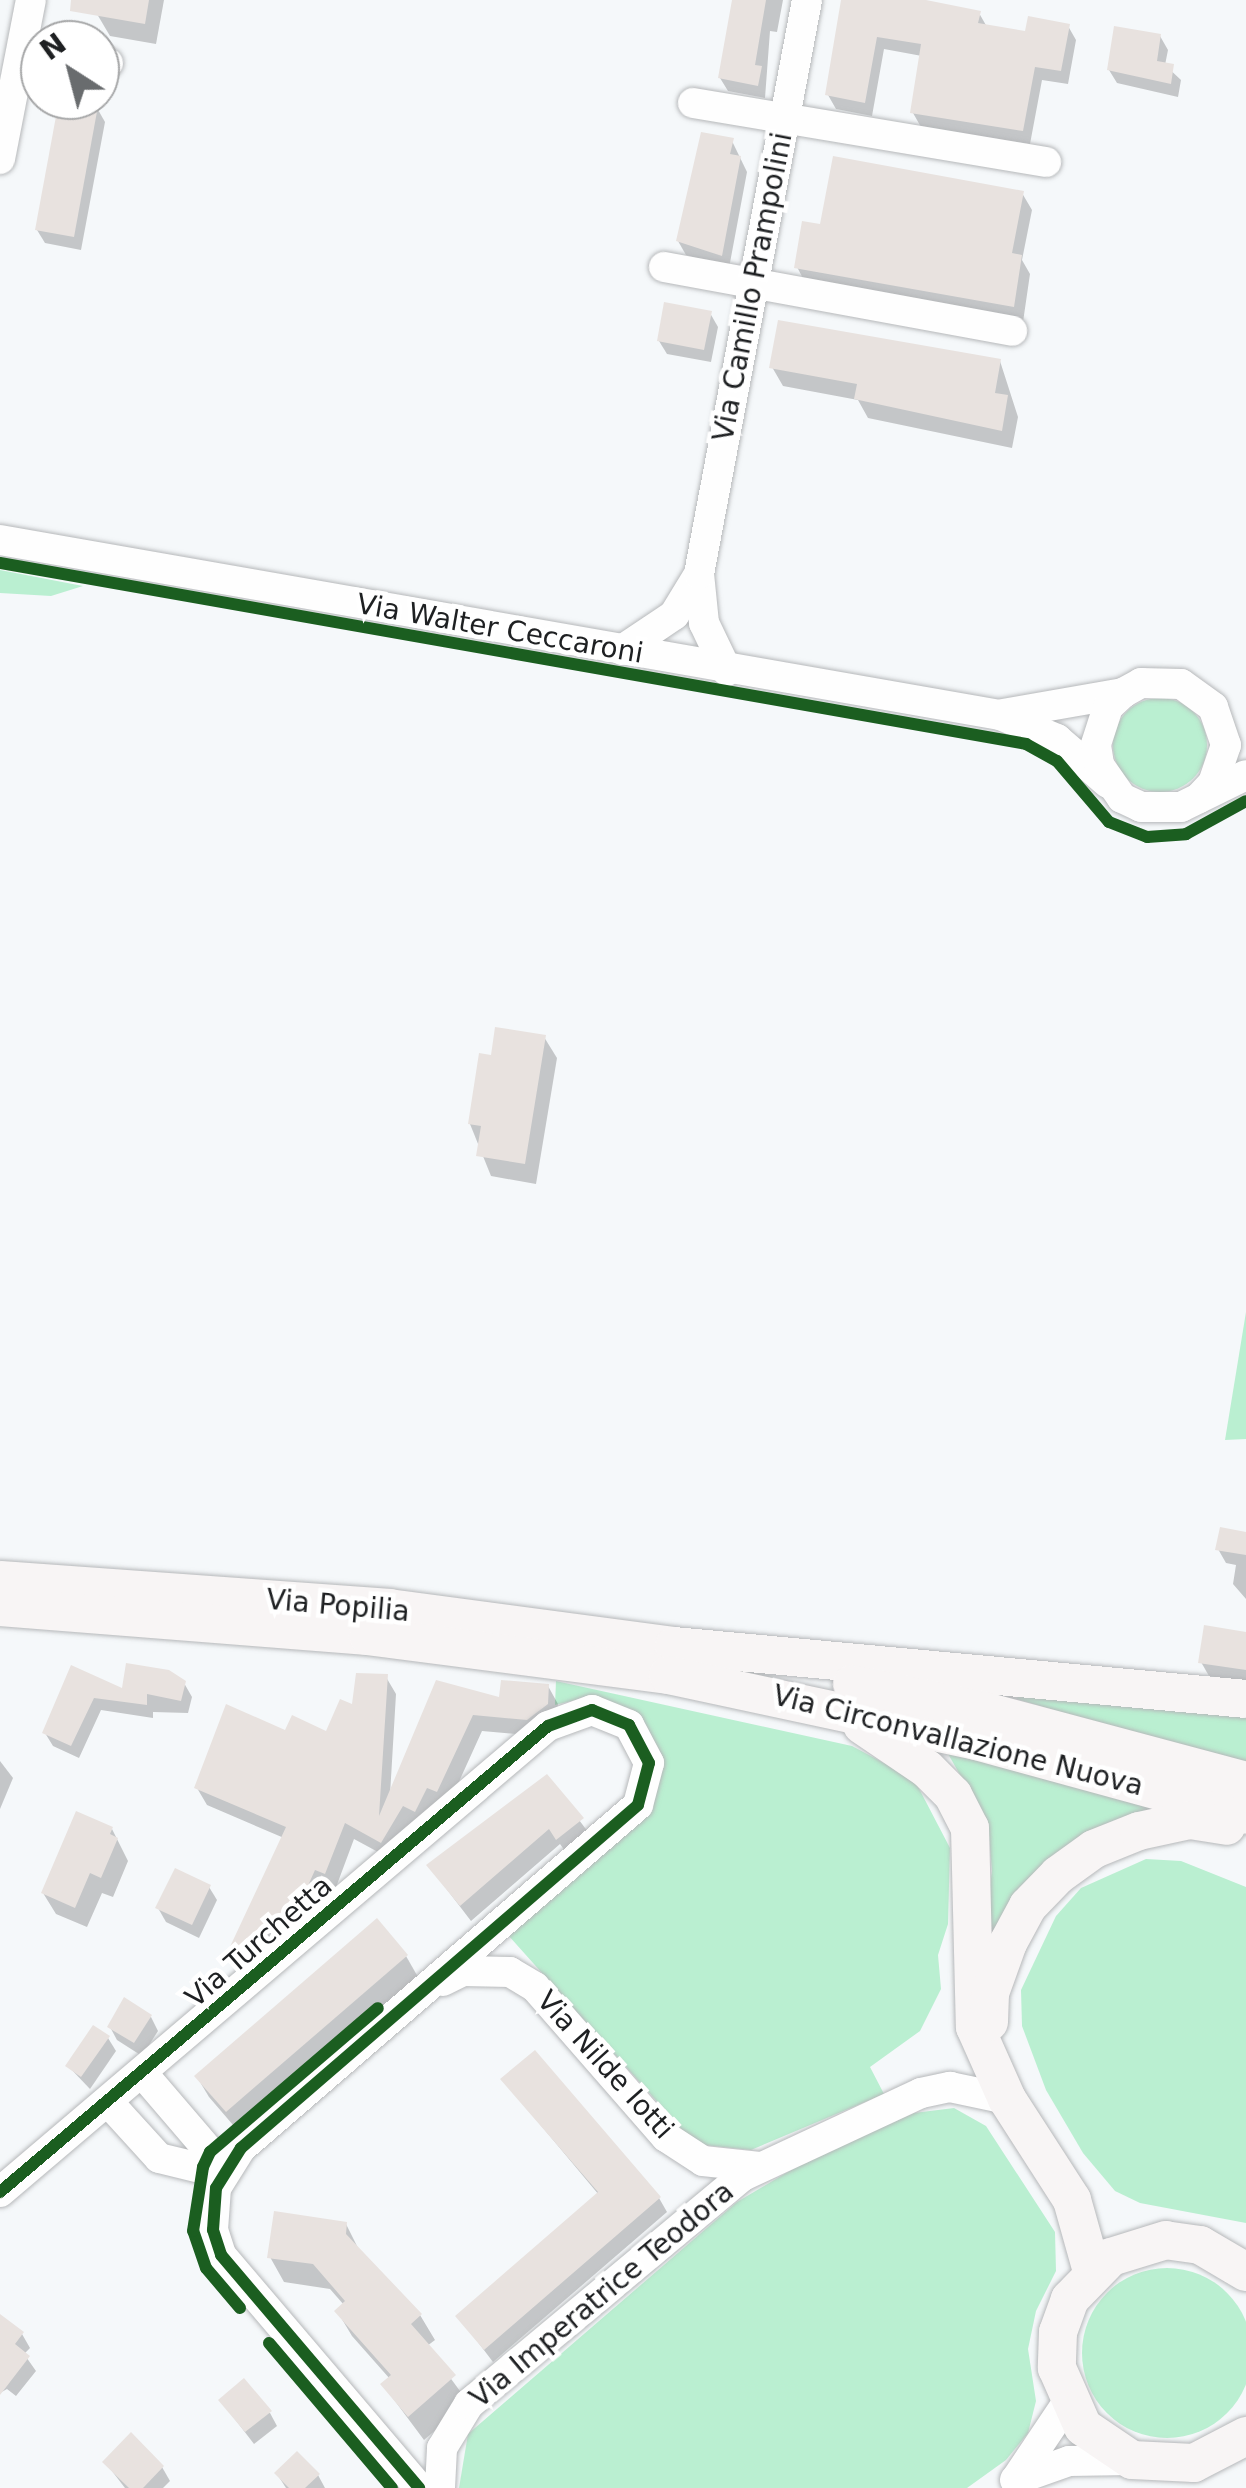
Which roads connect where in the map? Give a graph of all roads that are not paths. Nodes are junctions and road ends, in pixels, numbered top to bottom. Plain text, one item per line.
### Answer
1 (807, 0) edge
2 (20, 47) edge
3 (694, 102) dead end
4 (785, 118) junction
5 (0, 159) edge
6 (1046, 162) dead end
7 (664, 267) dead end
8 (753, 283) junction
9 (1012, 331) dead end
10 (0, 540) edge
11 (698, 574) junction
12 (622, 650) junction
13 (728, 672) junction
14 (1123, 693) junction
15 (1214, 707) junction
16 (1000, 715) junction
17 (1246, 729) edge
18 (1246, 775) edge
19 (1108, 783) junction
20 (1199, 798) junction
21 (0, 1580) edge
22 (0, 1607) edge
23 (671, 1660) junction
24 (1246, 1699) edge
25 (824, 1706) junction
26 (1246, 1782) edge
27 (1246, 1815) edge
28 (1246, 1831) edge
29 (427, 1988) junction
30 (988, 2054) junction
31 (144, 2074) junction
32 (1007, 2099) junction
33 (109, 2103) junction
34 (225, 2167) junction
35 (760, 2167) junction
36 (0, 2192) edge
37 (1072, 2200) junction
38 (1131, 2247) junction
39 (1092, 2270) junction
40 (1246, 2272) edge
41 (1067, 2403) junction
42 (1238, 2452) edge
43 (1132, 2460) junction
44 (1010, 2484) edge
45 (419, 2488) edge
46 (440, 2488) edge

1 - 4 street, Via Camillo Prampolini
2 - 5 street
3 - 4 street
4 - 6 street
4 - 8 street, Via Camillo Prampolini
7 - 8 street
8 - 9 street
8 - 11 street, Via Camillo Prampolini
10 - 12 street, Via Walter Ceccaroni
11 - 12 street, Via Camillo Prampolini
11 - 13 street, Via Camillo Prampolini
12 - 13 street, Via Walter Ceccaroni
13 - 16 street, Via Walter Ceccaroni
14 - 15 street, Via Walter Ceccaroni
14 - 16 street, Via Walter Ceccaroni
14 - 19 street
15 - 17 street, Via Walter Ceccaroni
15 - 20 street
16 - 19 street, Via Walter Ceccaroni
18 - 20 street, Via Walter Ceccaroni
19 - 20 street, Via Walter Ceccaroni
21 - 23 main road, Via Popilia
22 - 23 main road, Via Popilia
23 - 24 main road
23 - 25 main road, Via Circonvallazione Nuova
23 - 26 main road, Via Circonvallazione Nuova
25 - 27 main road, Via Circonvallazione Nuova
25 - 30 main road
28 - 30 main road
29 - 31 street, Via Turchetta
29 - 34 street
29 - 35 street, Via Nilde Iotti
30 - 32 main road
31 - 33 street, Via Turchetta
31 - 34 street
32 - 35 street
32 - 37 main road
33 - 34 street
33 - 36 street, Via Turchetta
34 - 45 street
35 - 46 street, Via Imperatrice Teodora
37 - 38 main road
37 - 39 main road
38 - 39 main road
38 - 40 main road
39 - 41 main road
41 - 43 main road
41 - 44 street
42 - 43 main road
43 - 44 street

